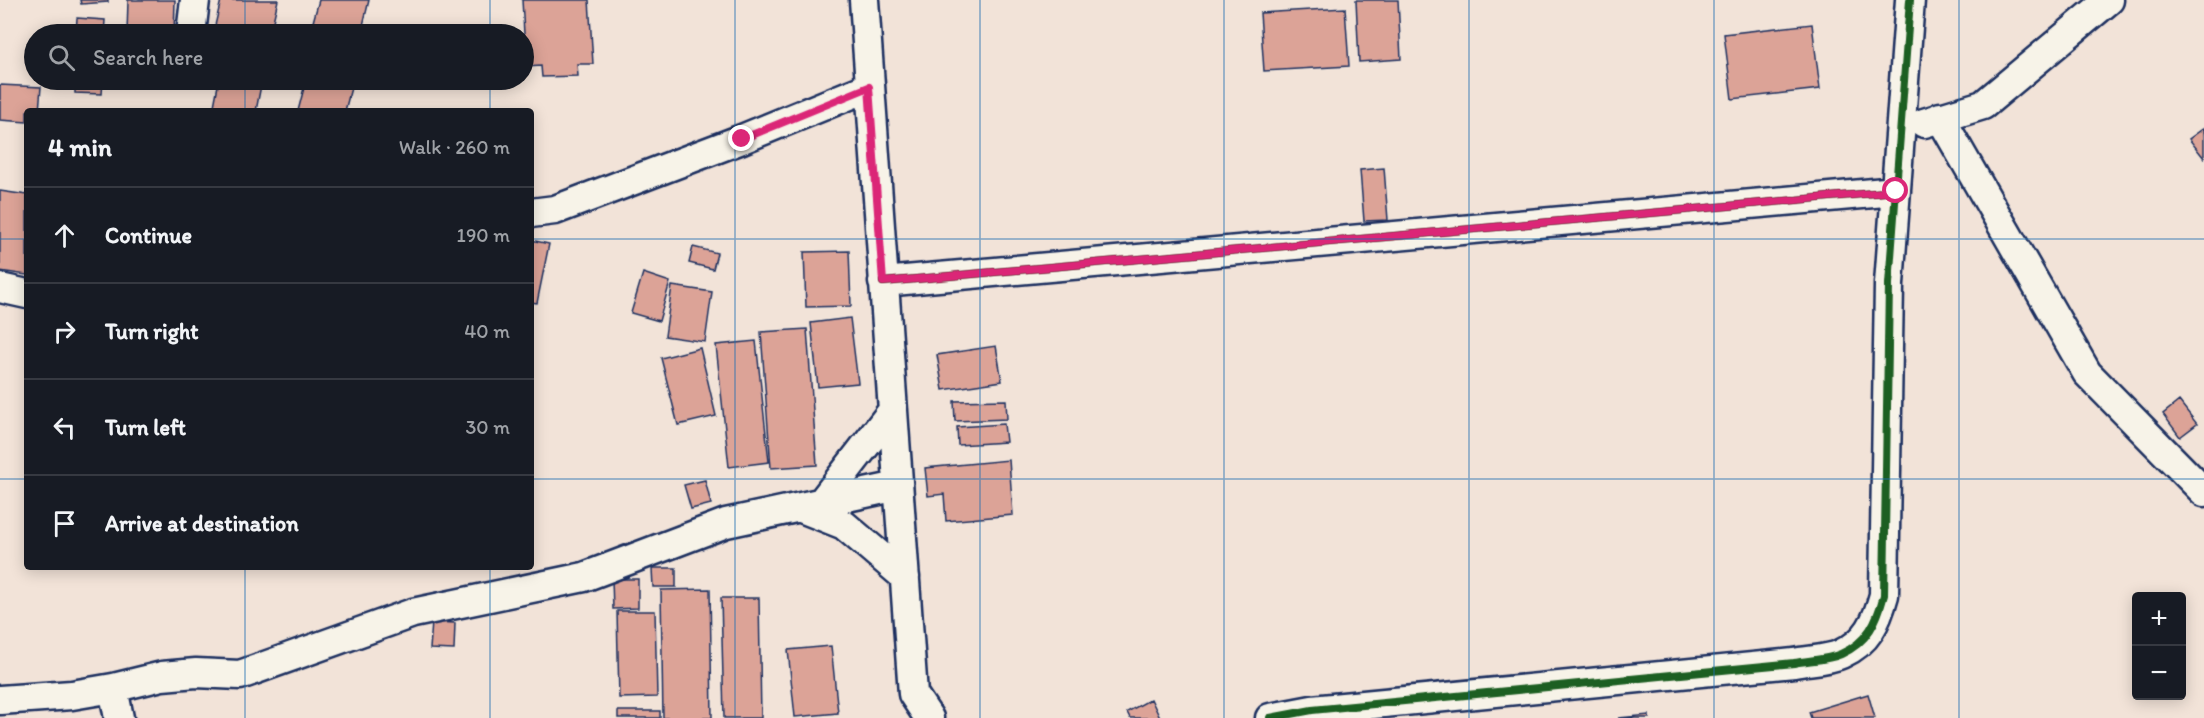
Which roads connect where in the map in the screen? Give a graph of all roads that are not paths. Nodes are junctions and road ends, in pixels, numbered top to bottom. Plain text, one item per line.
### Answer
1 (195, 0) edge
2 (864, 0) edge
3 (1910, 0) edge
4 (2109, 0) edge
5 (192, 24) edge
6 (869, 87) junction
7 (1940, 117) junction
8 (1900, 130) junction
9 (1896, 191) junction
10 (534, 213) edge
11 (883, 282) junction
12 (0, 288) edge
13 (24, 293) edge
14 (892, 410) junction
15 (898, 486) junction
16 (2204, 492) edge
17 (811, 506) junction
18 (904, 577) junction
19 (113, 688) junction
20 (0, 700) edge
21 (119, 718) edge
22 (929, 718) edge
23 (1270, 718) edge

1 - 5 street
2 - 6 street
3 - 8 street
4 - 7 street
6 - 10 street
6 - 11 street
7 - 8 street
7 - 16 street
8 - 9 street
9 - 11 street
9 - 23 street
11 - 14 street
12 - 13 street
14 - 15 street
14 - 17 street
15 - 17 street
15 - 18 street
17 - 18 street
17 - 19 street
18 - 22 street
19 - 20 street
19 - 21 street

